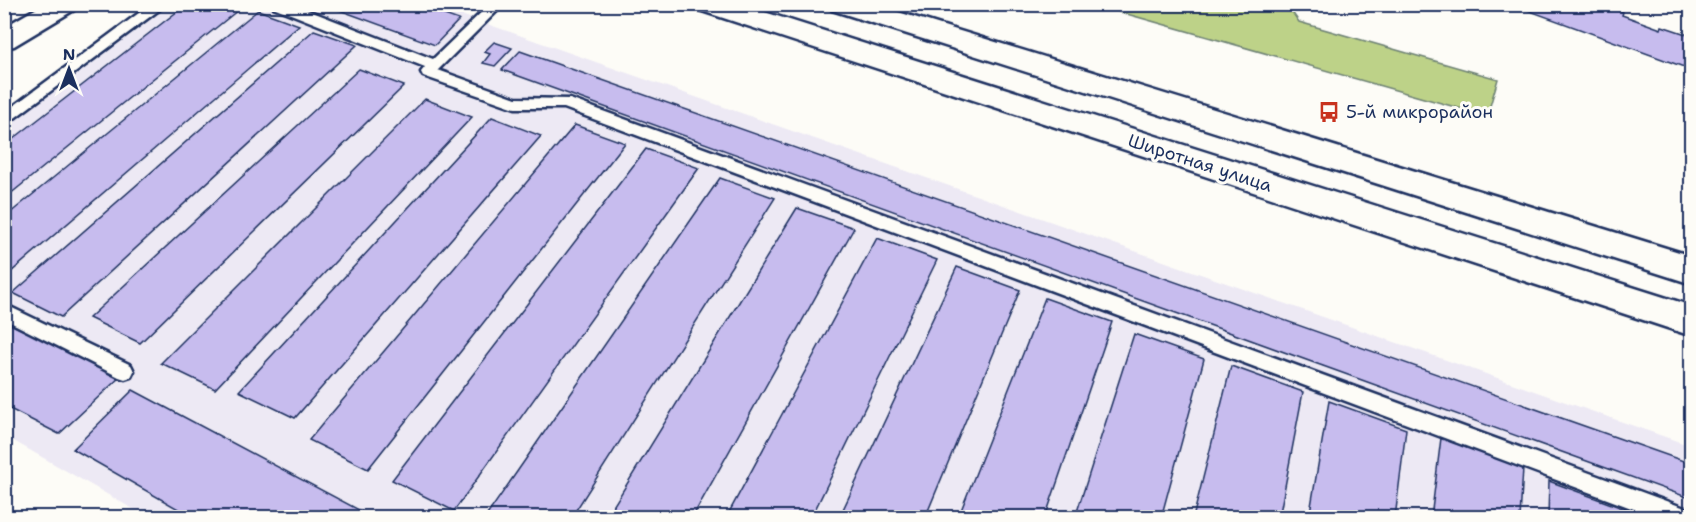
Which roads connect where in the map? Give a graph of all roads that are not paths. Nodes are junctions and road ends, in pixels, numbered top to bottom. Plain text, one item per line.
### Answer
1 (65, 4) edge
2 (161, 4) edge
3 (278, 4) edge
4 (498, 4) edge
5 (708, 4) edge
6 (841, 4) edge
7 (4, 39) edge
8 (434, 65) junction
9 (4, 121) edge
10 (1692, 270) edge
11 (4, 311) edge
12 (1692, 321) edge
13 (125, 371) dead end
14 (1685, 518) edge

1 - 7 main road
2 - 9 lane
3 - 8 lane
4 - 8 lane
5 - 12 main road, Широтная улица
6 - 10 main road
8 - 14 lane
11 - 13 lane

